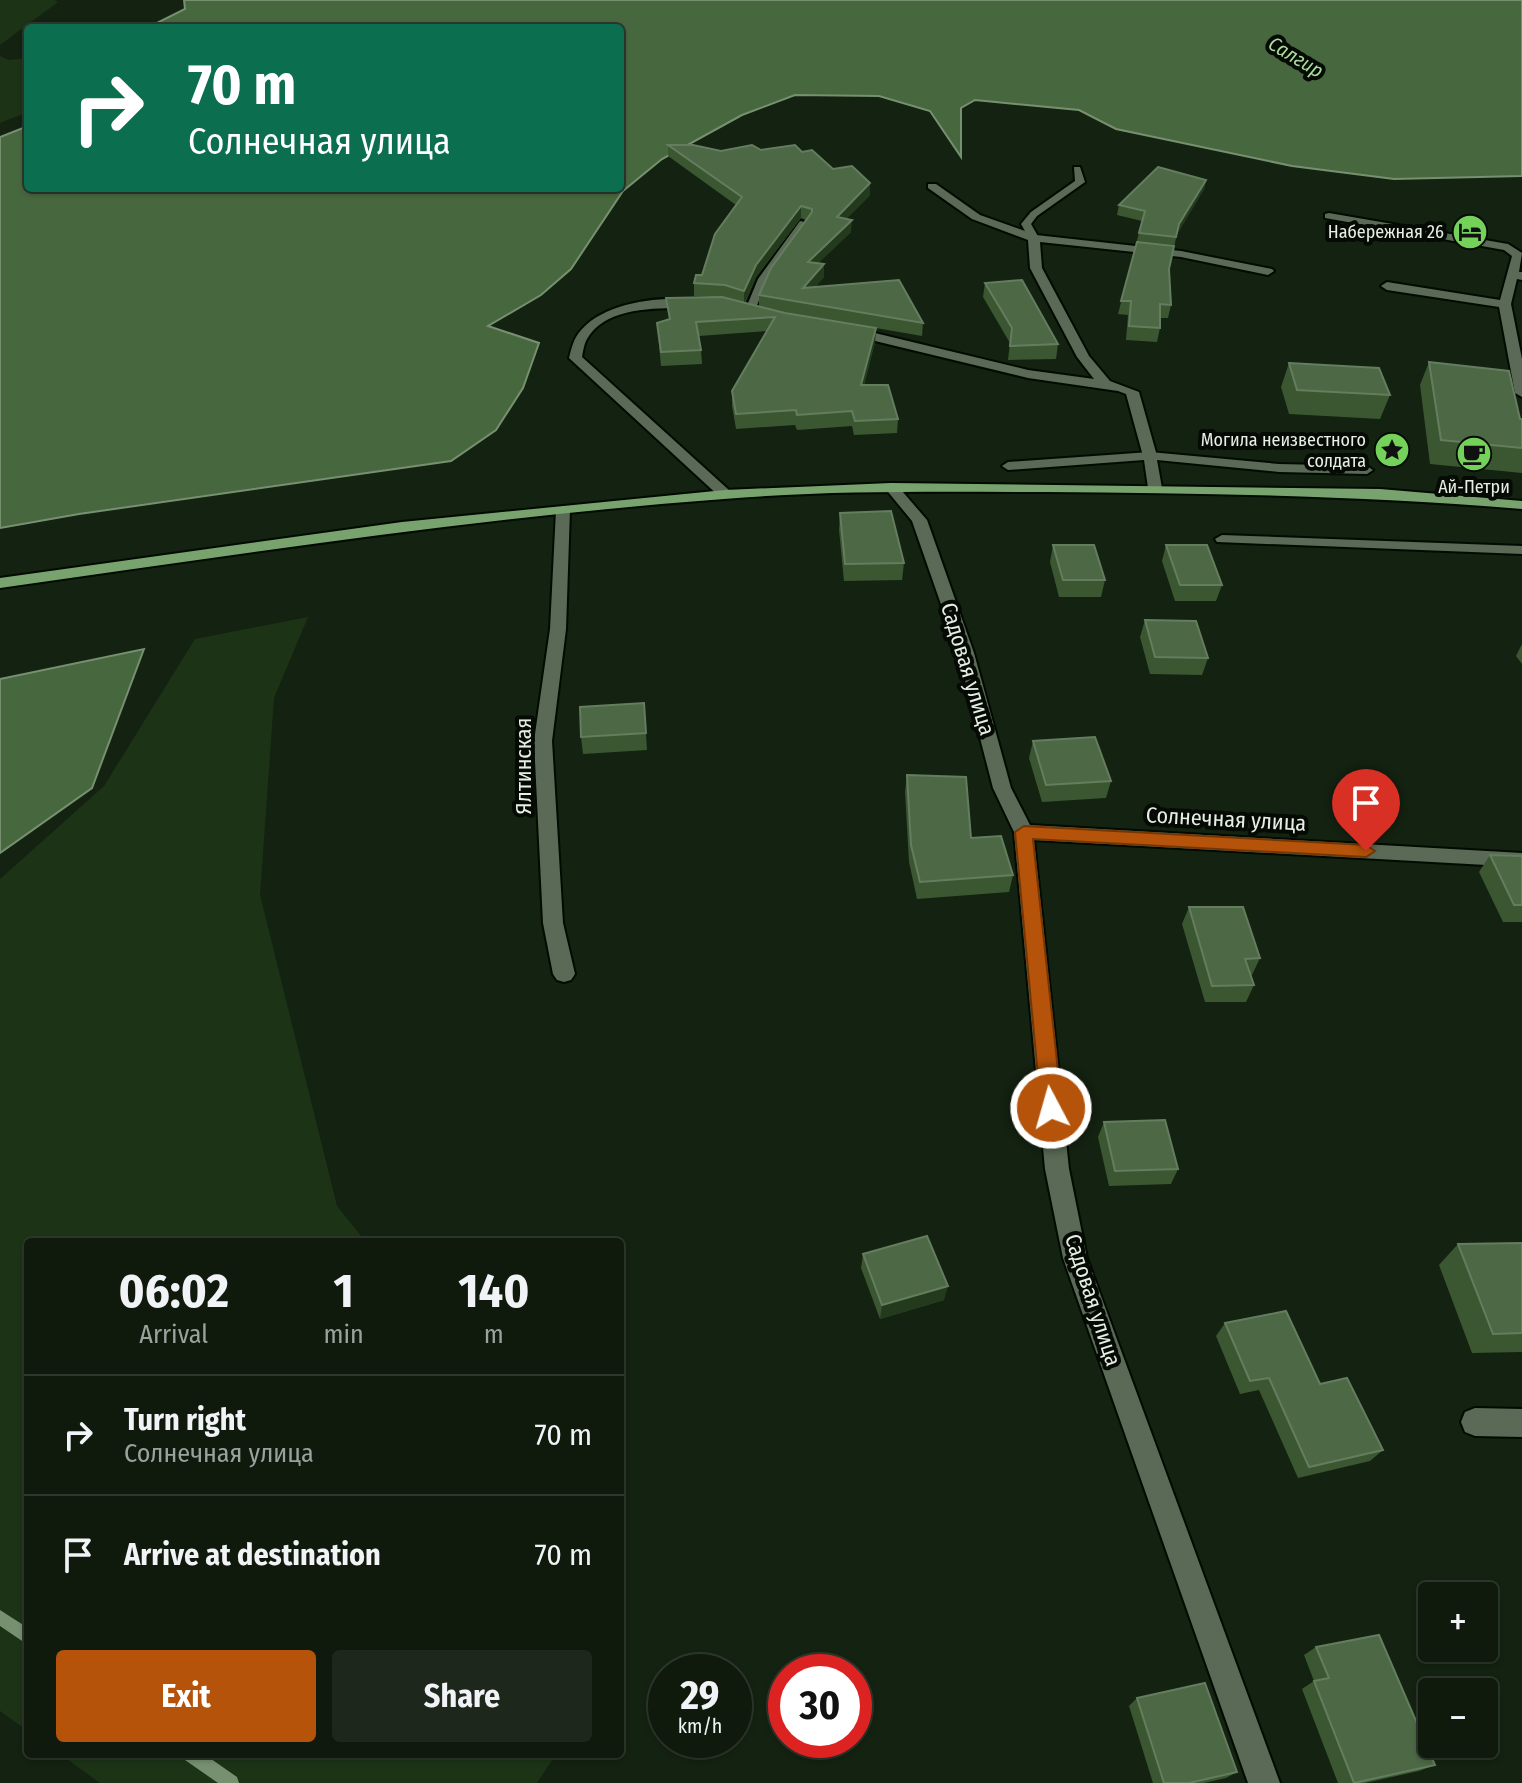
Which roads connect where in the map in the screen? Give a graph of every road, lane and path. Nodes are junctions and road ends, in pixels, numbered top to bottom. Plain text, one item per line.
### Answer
1 (1077, 169) dead end
2 (932, 186) dead end
3 (1329, 216) dead end
4 (804, 223) edge
5 (1034, 238) junction
6 (1268, 271) dead end
7 (1517, 276) edge
8 (1387, 286) dead end
9 (704, 304) edge
10 (733, 304) edge
11 (1505, 304) junction
12 (751, 308) junction
13 (764, 317) edge
14 (839, 329) edge
15 (1106, 384) junction
16 (1522, 393) edge
17 (1150, 456) junction
18 (1008, 466) dead end
19 (1367, 470) dead end
20 (891, 487) junction
21 (1155, 488) junction
22 (725, 494) junction
23 (1522, 505) edge
24 (563, 510) junction
25 (1222, 539) dead end
26 (1522, 550) edge
27 (0, 583) edge
28 (1024, 832) junction
29 (1522, 860) edge
30 (564, 974) dead end
31 (1475, 1422) dead end
32 (1522, 1423) edge
33 (1264, 1783) edge

1 - 5 lane
2 - 5 street
3 - 7 street
4 - 12 lane
5 - 6 street
5 - 15 street
7 - 11 street
8 - 11 street
9 - 22 street
10 - 12 street
11 - 16 street
12 - 13 street
14 - 15 street
15 - 17 street
17 - 18 lane
17 - 19 lane
17 - 21 lane
20 - 21 main road
20 - 22 main road
20 - 28 street, Садовая улица
21 - 23 main road
22 - 24 main road
24 - 27 main road
24 - 30 street, Ялтинская
25 - 26 lane
28 - 29 street, Солнечная улица
28 - 33 street, Садовая улица
31 - 32 street

